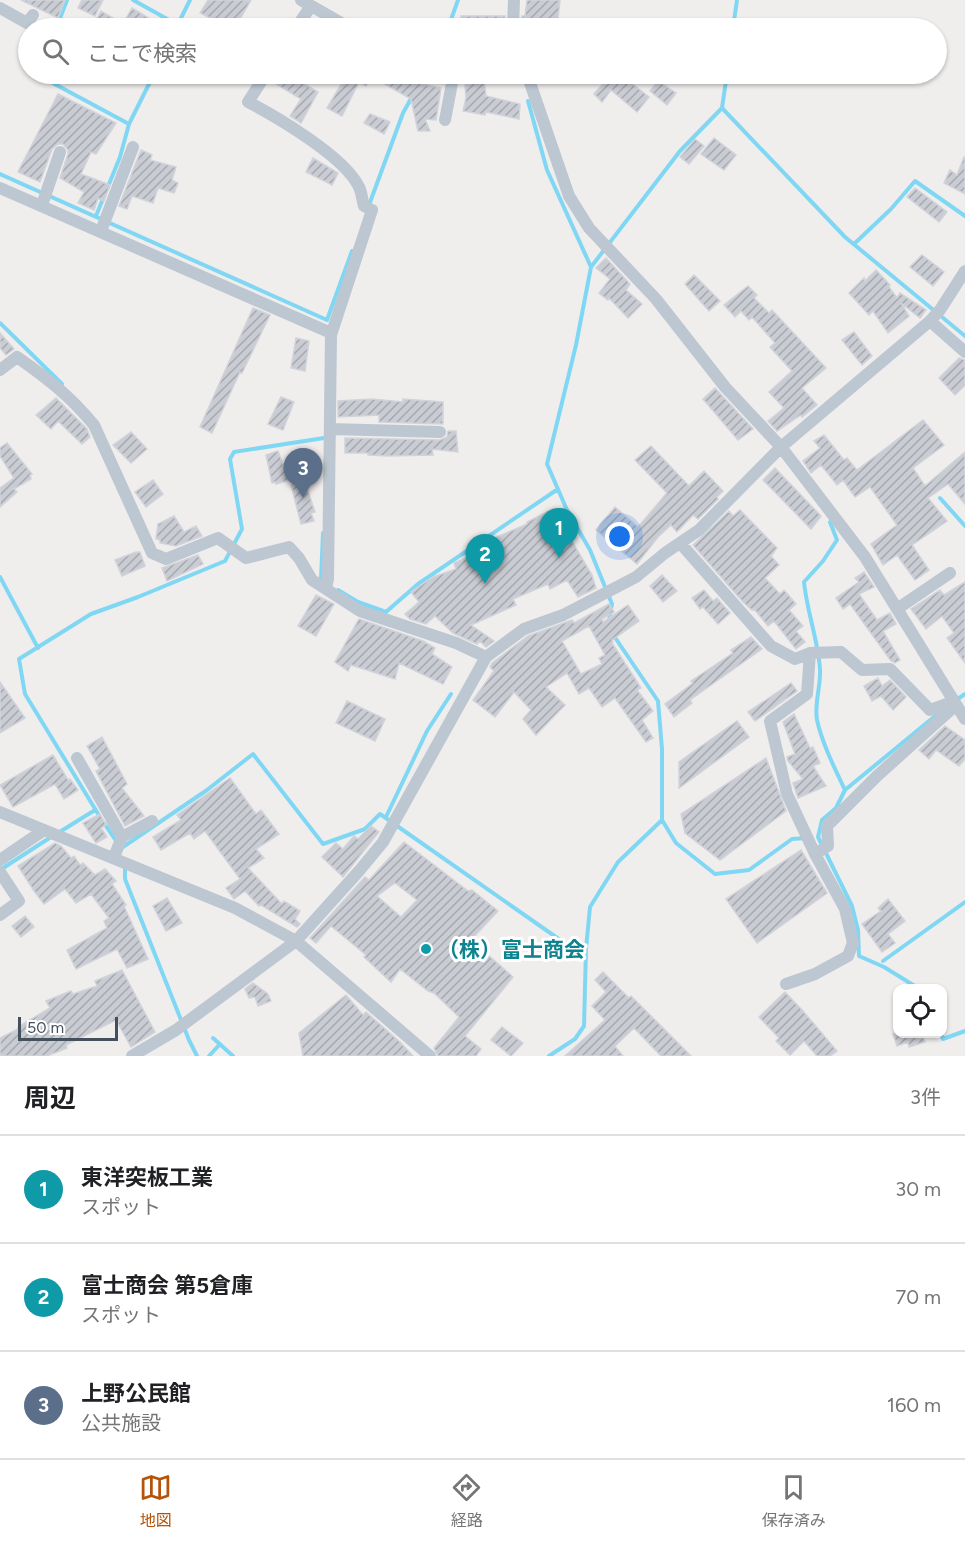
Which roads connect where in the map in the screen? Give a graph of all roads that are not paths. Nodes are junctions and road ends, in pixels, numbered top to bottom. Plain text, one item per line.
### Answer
1 (514, 0) edge
2 (306, 3) edge
3 (0, 8) edge
4 (33, 15) dead end
5 (18, 18) edge
6 (31, 18) edge
7 (300, 18) edge
8 (332, 18) edge
9 (513, 18) edge
10 (260, 84) edge
11 (452, 84) edge
12 (530, 84) edge
13 (445, 120) dead end
14 (133, 147) dead end
15 (60, 152) dead end
16 (0, 188) edge
17 (42, 205) junction
18 (101, 231) junction
19 (965, 271) edge
20 (934, 316) junction
21 (328, 332) junction
22 (965, 352) edge
23 (0, 370) edge
24 (330, 429) junction
25 (440, 432) dead end
26 (781, 447) junction
27 (681, 544) junction
28 (950, 573) dead end
29 (327, 583) junction
30 (897, 609) junction
31 (810, 653) junction
32 (486, 657) junction
33 (955, 703) junction
34 (965, 719) edge
35 (77, 758) dead end
36 (0, 812) edge
37 (152, 821) dead end
38 (44, 830) junction
39 (120, 851) junction
40 (815, 854) junction
41 (0, 860) edge
42 (0, 872) edge
43 (0, 915) edge
44 (296, 941) junction
45 (786, 984) dead end
46 (132, 1056) edge
47 (430, 1056) edge

1 - 9 street
2 - 7 street
2 - 8 street
3 - 5 street
4 - 6 street
10 - 21 street
11 - 13 street
12 - 26 street
14 - 18 street
15 - 17 street
16 - 17 street
17 - 18 street
18 - 21 street
19 - 20 street
20 - 22 street
20 - 26 street
21 - 24 street
23 - 29 street
24 - 25 street
24 - 29 street
26 - 27 street
26 - 30 street
27 - 31 street
27 - 32 street
28 - 30 street
29 - 32 street
30 - 33 street
31 - 33 street
31 - 40 street
32 - 44 street
33 - 34 street
33 - 40 street
35 - 39 street
36 - 38 street
37 - 39 street
38 - 39 street
38 - 41 street
39 - 44 street
40 - 45 street
42 - 43 street
44 - 46 street
44 - 47 street

